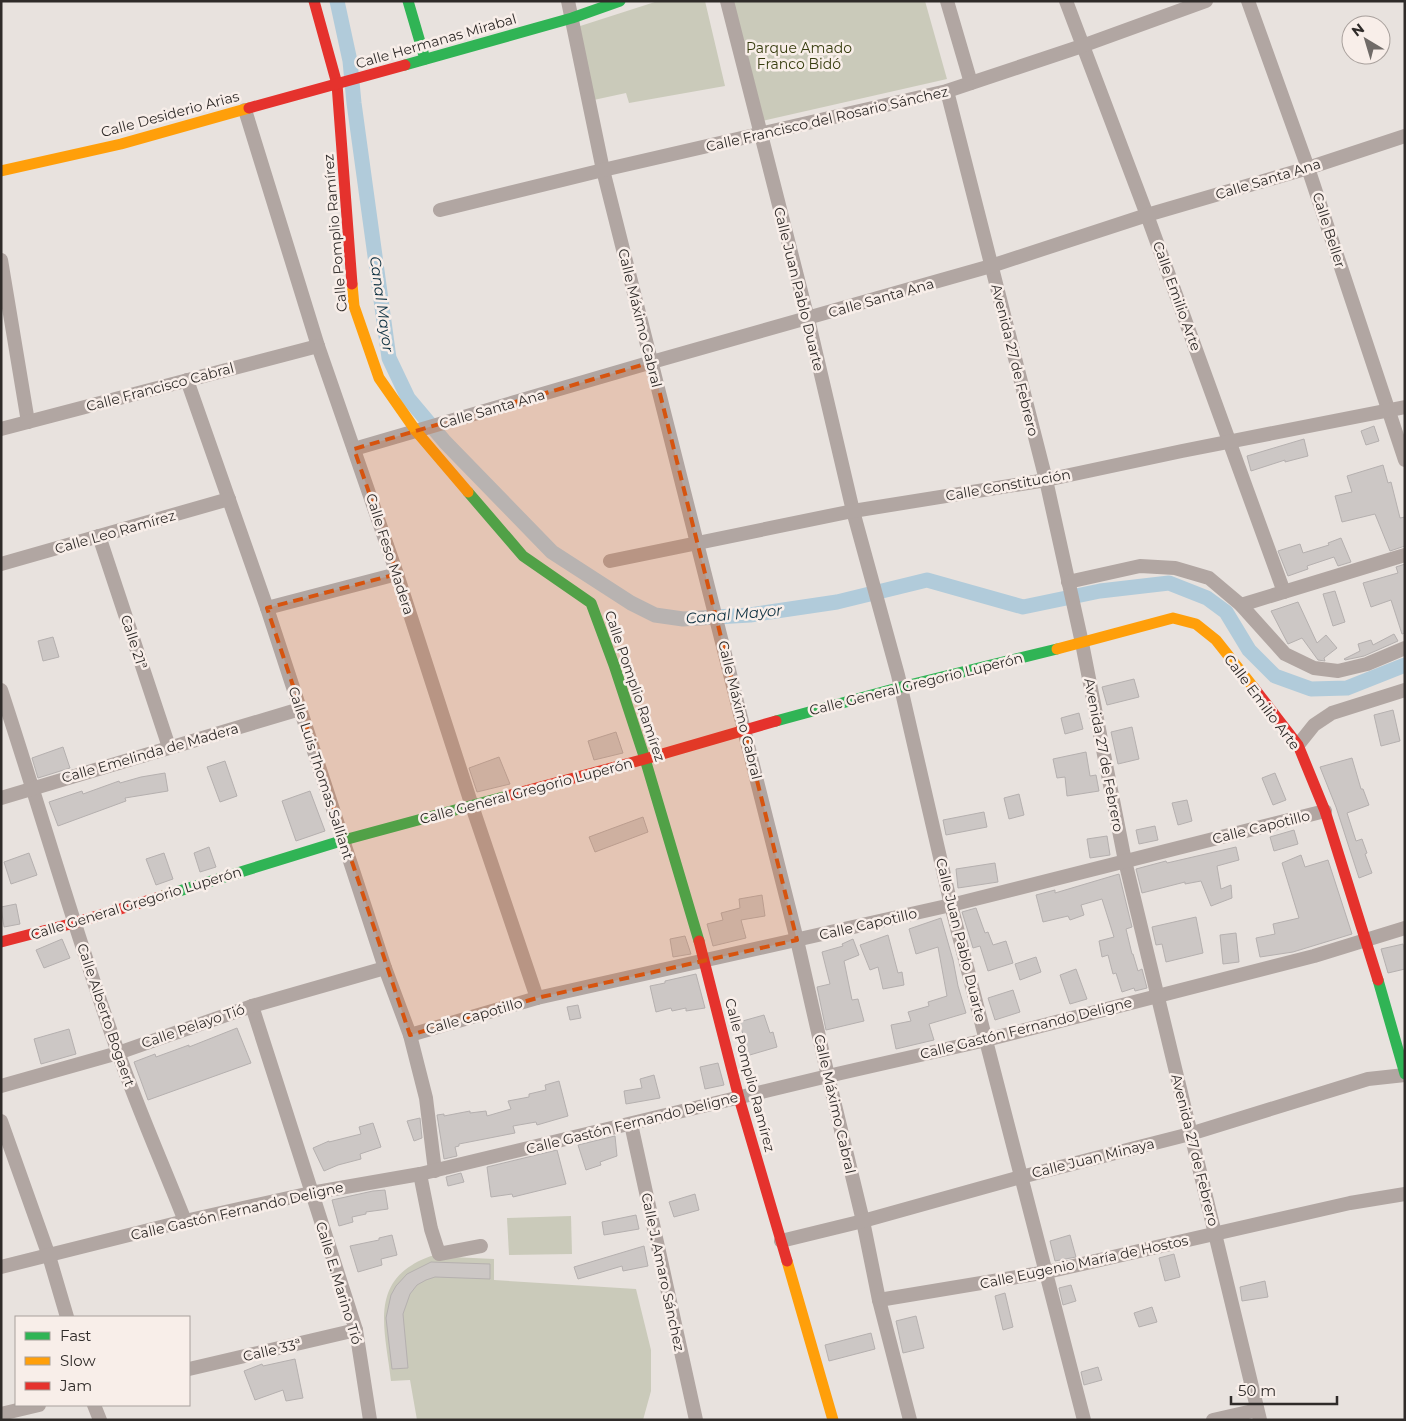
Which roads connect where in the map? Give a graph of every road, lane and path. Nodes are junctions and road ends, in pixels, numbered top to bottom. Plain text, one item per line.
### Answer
1 (314, 1) edge
2 (408, 1) edge
3 (568, 1) edge
4 (620, 1) edge
5 (727, 1) edge
6 (947, 1) edge
7 (1066, 1) edge
8 (1206, 1) edge
9 (1248, 1) edge
10 (572, 18) junction
11 (1082, 46) junction
12 (425, 59) junction
13 (341, 83) junction
14 (972, 83) junction
15 (948, 91) junction
16 (245, 110) junction
17 (760, 135) junction
18 (1405, 136) edge
19 (1308, 168) junction
20 (603, 170) junction
21 (1, 171) edge
22 (440, 210) dead end
23 (1147, 215) junction
24 (1, 260) edge
25 (991, 266) junction
26 (5, 305) edge
27 (808, 319) junction
28 (318, 346) junction
29 (652, 362) junction
30 (187, 380) junction
31 (1405, 407) edge
32 (1389, 410) junction
33 (28, 422) junction
34 (1, 429) edge
35 (419, 430) junction
36 (1230, 442) junction
37 (354, 449) junction
38 (1405, 460) edge
39 (1046, 480) junction
40 (229, 499) junction
41 (853, 511) junction
42 (99, 536) junction
43 (697, 543) junction
44 (1405, 556) edge
45 (610, 561) dead end
46 (1, 564) edge
47 (397, 574) junction
48 (1069, 585) junction
49 (1284, 592) junction
50 (1241, 604) junction
51 (267, 608) junction
52 (1082, 643) junction
53 (1405, 648) edge
54 (901, 687) junction
55 (1, 690) edge
56 (1405, 690) edge
57 (300, 710) junction
58 (744, 729) junction
59 (1298, 744) junction
60 (169, 747) junction
61 (645, 759) junction
62 (33, 788) junction
63 (1, 798) edge
64 (472, 806) junction
65 (1325, 811) junction
66 (344, 840) junction
67 (1125, 861) junction
68 (951, 905) junction
69 (74, 922) junction
70 (1405, 928) edge
71 (797, 940) junction
72 (1366, 940) junction
73 (1, 942) edge
74 (705, 960) junction
75 (385, 968) junction
76 (1158, 995) junction
77 (537, 998) junction
78 (252, 1006) junction
79 (410, 1035) junction
80 (986, 1040) junction
81 (118, 1053) junction
82 (1405, 1074) edge
83 (828, 1076) junction
84 (1, 1086) edge
85 (739, 1098) junction
86 (1, 1121) edge
87 (631, 1124) junction
88 (1190, 1134) junction
89 (435, 1170) junction
90 (420, 1174) junction
91 (1021, 1177) junction
92 (311, 1193) junction
93 (1405, 1194) edge
94 (185, 1221) junction
95 (863, 1221) junction
96 (1216, 1233) junction
97 (781, 1242) junction
98 (481, 1246) dead end
99 (49, 1256) junction
100 (1, 1267) edge
101 (1046, 1272) junction
102 (879, 1300) junction
103 (67, 1316) edge
104 (356, 1330) junction
105 (190, 1369) edge
106 (35, 1406) edge
107 (94, 1406) edge
108 (1, 1414) edge
109 (1259, 1415) edge
110 (100, 1420) edge
111 (370, 1420) edge
112 (696, 1420) edge
113 (833, 1420) edge
114 (910, 1420) edge
115 (1084, 1420) edge
116 (1213, 1420) edge

1 - 13 street, Calle Pomplio Ramírez
2 - 12 street
3 - 10 street, Calle Máximo Cabral
4 - 10 street, Calle Hermanas Mirabal
5 - 17 street, Calle Juan Pablo Duarte
6 - 14 street
7 - 11 street, Calle Emilio Arte
8 - 11 street, Calle Francisco del Rosario Sánchez
9 - 19 street, Calle Beller
10 - 12 street, Calle Hermanas Mirabal
10 - 20 street, Calle Máximo Cabral
11 - 14 street, Calle Francisco del Rosario Sánchez
11 - 23 street, Calle Emilio Arte
12 - 13 street, Calle Hermanas Mirabal
13 - 16 street, Calle Desiderio Arias
13 - 35 street, Calle Pomplio Ramírez
14 - 15 street, Calle Francisco del Rosario Sánchez
15 - 17 street, Calle Francisco del Rosario Sánchez
15 - 25 street, Avenida 27 de Febrero
16 - 21 street, Calle Desiderio Arias
16 - 28 street, Calle Feso Madera
17 - 20 street, Calle Francisco del Rosario Sánchez
17 - 27 street, Calle Juan Pablo Duarte
18 - 19 street, Calle Santa Ana
19 - 23 street, Calle Santa Ana
19 - 32 street, Calle Beller
20 - 22 street, Calle Francisco del Rosario Sánchez
20 - 29 street, Calle Máximo Cabral
23 - 25 street, Calle Santa Ana
23 - 36 street, Calle Emilio Arte
24 - 26 street
25 - 27 street, Calle Santa Ana
25 - 39 street, Avenida 27 de Febrero
26 - 33 street
27 - 29 street, Calle Santa Ana
27 - 41 street, Calle Juan Pablo Duarte
28 - 30 street, Calle Francisco Cabral
28 - 37 street, Calle Feso Madera
29 - 35 street, Calle Santa Ana
29 - 43 street, Calle Máximo Cabral
30 - 33 street, Calle Francisco Cabral
30 - 40 street, Calle Luis Thomas Salliant
31 - 32 street, Calle Constitución
32 - 36 street, Calle Constitución
32 - 38 street, Calle Beller
33 - 34 street, Calle Francisco Cabral
35 - 37 street, Calle Santa Ana
35 - 61 street, Calle Pomplio Ramírez
36 - 39 street, Calle Constitución
36 - 49 street, Calle Emilio Arte
37 - 47 street, Calle Feso Madera
39 - 41 street, Calle Constitución
39 - 48 street, Avenida 27 de Febrero
40 - 42 street, Calle Leo Ramírez
40 - 51 street, Calle Luis Thomas Salliant
41 - 43 street, Calle Constitución
41 - 54 street, Calle Juan Pablo Duarte
42 - 46 street, Calle Leo Ramírez
42 - 60 street, Calle 21ª
43 - 45 street, Calle Constitución
43 - 58 street, Calle Máximo Cabral
44 - 49 street
47 - 51 street
47 - 64 street, Calle Feso Madera
48 - 50 street
48 - 52 street, Avenida 27 de Febrero
49 - 50 street
50 - 53 street
51 - 57 street, Calle Luis Thomas Salliant
52 - 54 street, Calle General Gregorio Luperón
52 - 59 street, Calle Emilio Arte
52 - 67 street, Avenida 27 de Febrero
54 - 58 street, Calle General Gregorio Luperón
54 - 68 street, Calle Juan Pablo Duarte
55 - 62 street, Calle Alberto Bogaert
56 - 59 street
57 - 60 street, Calle Emelinda de Madera
57 - 66 street, Calle Luis Thomas Salliant
58 - 61 street, Calle General Gregorio Luperón
58 - 71 street, Calle Máximo Cabral
59 - 65 street, Calle Emilio Arte
60 - 62 street, Calle Emelinda de Madera
61 - 64 street, Calle General Gregorio Luperón
61 - 74 street, Calle Pomplio Ramírez
62 - 63 street, Calle Emelinda de Madera
62 - 69 street, Calle Alberto Bogaert
64 - 66 street, Calle General Gregorio Luperón
64 - 77 street, Calle Feso Madera
65 - 67 street, Calle Capotillo
65 - 72 street, Calle Emilio Arte
66 - 69 street, Calle General Gregorio Luperón
66 - 75 street, Calle Luis Thomas Salliant
67 - 68 street, Calle Capotillo
67 - 76 street, Avenida 27 de Febrero
68 - 71 street, Calle Capotillo
68 - 80 street, Calle Juan Pablo Duarte
69 - 73 street, Calle General Gregorio Luperón
69 - 81 street, Calle Alberto Bogaert
70 - 72 street, Calle Gastón Fernando Deligne
71 - 74 street, Calle Capotillo
71 - 83 street, Calle Máximo Cabral
72 - 76 street, Calle Gastón Fernando Deligne
72 - 82 street, Calle Emilio Arte
74 - 77 street, Calle Capotillo
74 - 85 street, Calle Pomplio Ramírez
75 - 78 street, Calle Pelayo Tió
75 - 79 street, Calle Luis Thomas Salliant
76 - 80 street, Calle Gastón Fernando Deligne
76 - 88 street, Avenida 27 de Febrero
77 - 79 street, Calle Capotillo
78 - 81 street, Calle Pelayo Tió
78 - 92 street, Calle E. Marino Tió
79 - 89 street, Calle Luis Thomas Salliant
80 - 83 street, Calle Gastón Fernando Deligne
80 - 91 street, Calle Juan Pablo Duarte
81 - 84 street, Calle Pelayo Tió
81 - 94 street, Calle Alberto Bogaert
82 - 88 street, Calle Juan Minaya
83 - 85 street, Calle Gastón Fernando Deligne
83 - 95 street, Calle Máximo Cabral
85 - 87 street, Calle Gastón Fernando Deligne
85 - 97 street, Calle Pomplio Ramírez
86 - 99 street
87 - 89 street, Calle Gastón Fernando Deligne
87 - 112 street, Calle J. Amaro Sánchez
88 - 91 street, Calle Juan Minaya
88 - 96 street, Avenida 27 de Febrero
89 - 90 street, Calle Gastón Fernando Deligne
90 - 92 street, Calle Gastón Fernando Deligne
90 - 98 street
91 - 95 street, Calle Juan Minaya
91 - 101 street, Calle Juan Pablo Duarte
92 - 94 street, Calle Gastón Fernando Deligne
92 - 104 street, Calle E. Marino Tió
93 - 96 street, Calle Eugenio María de Hostos
94 - 99 street, Calle Gastón Fernando Deligne
95 - 97 street, Calle Juan Minaya
95 - 102 street, Calle Máximo Cabral
96 - 101 street, Calle Eugenio María de Hostos
96 - 109 street, Avenida 27 de Febrero
97 - 113 street, Calle Pomplio Ramírez
99 - 100 street, Calle Gastón Fernando Deligne
99 - 103 street
101 - 102 street, Calle Eugenio María de Hostos
101 - 115 street, Calle Juan Pablo Duarte
102 - 114 street, Calle Máximo Cabral
104 - 105 street, Calle 33ª
104 - 111 street, Calle E. Marino Tió
106 - 108 street
107 - 110 street
109 - 116 street

